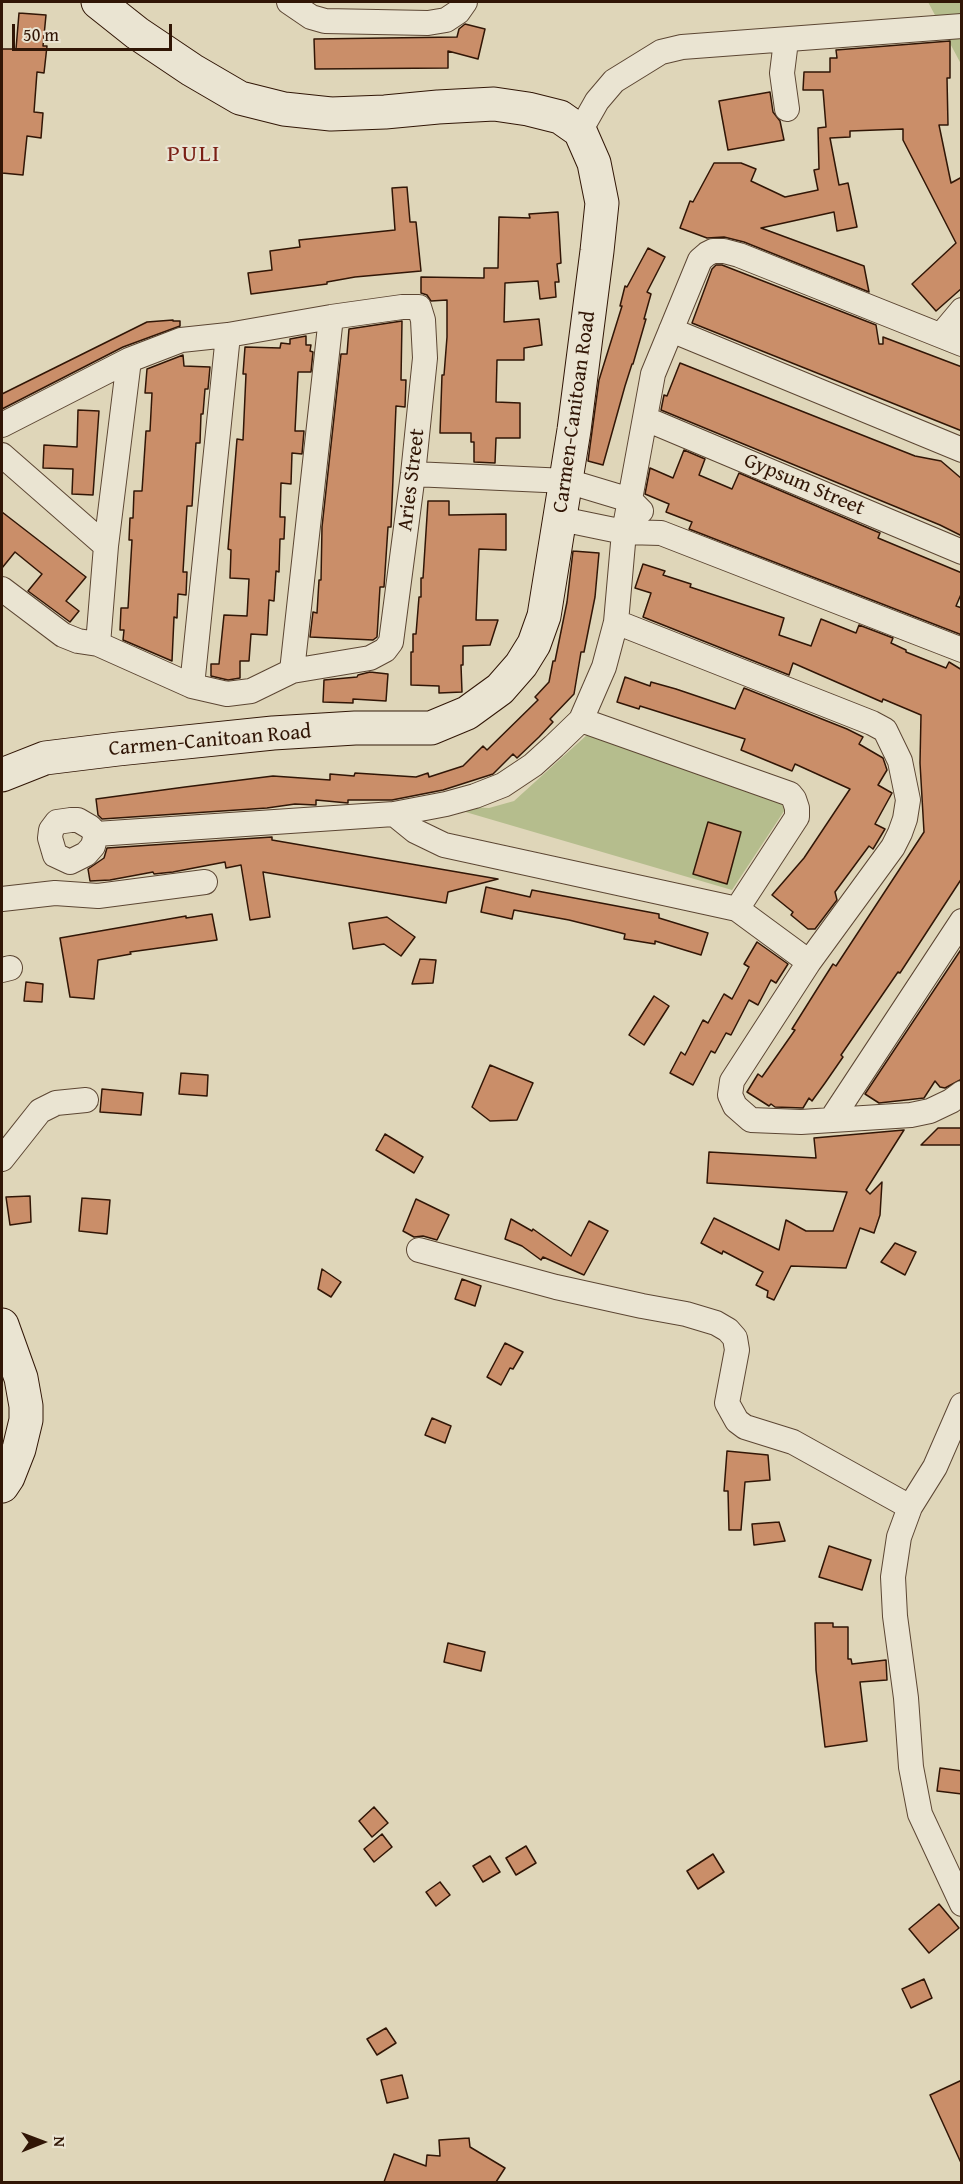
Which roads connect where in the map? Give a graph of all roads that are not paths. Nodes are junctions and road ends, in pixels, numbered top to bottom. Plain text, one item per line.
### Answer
1 (98, 2) edge
2 (289, 2) edge
3 (465, 2) edge
4 (962, 26) edge
5 (786, 40) junction
6 (788, 110) dead end
7 (580, 131) junction
8 (962, 310) edge
9 (331, 317) junction
10 (671, 330) junction
11 (228, 335) junction
12 (951, 339) edge
13 (129, 360) junction
14 (646, 419) junction
15 (2, 425) edge
16 (962, 450) edge
17 (2, 455) edge
18 (413, 474) junction
19 (567, 481) junction
20 (630, 500) junction
21 (561, 519) junction
22 (624, 532) junction
23 (661, 533) junction
24 (106, 546) junction
25 (962, 552) edge
26 (2, 589) edge
27 (616, 622) junction
28 (98, 644) junction
29 (962, 650) edge
30 (292, 671) junction
31 (192, 686) junction
32 (581, 720) junction
33 (2, 775) edge
34 (394, 814) junction
35 (96, 834) dead end
36 (205, 882) dead end
37 (2, 899) edge
38 (737, 909) junction
39 (962, 921) edge
40 (809, 962) junction
41 (962, 1093) edge
42 (86, 1100) dead end
43 (831, 1120) junction
44 (2, 1159) edge
45 (419, 1250) dead end
46 (2, 1325) edge
47 (962, 1405) edge
48 (2, 1486) edge
49 (910, 1507) junction
50 (962, 1904) edge

1 - 7 main road
2 - 3 street
4 - 5 street
5 - 6 street
5 - 7 street
7 - 19 main road, Carmen-Canitoan Road
8 - 12 street
9 - 11 street
9 - 18 street, Aries Street
9 - 30 street
10 - 12 street
10 - 14 street
10 - 16 street
11 - 13 street
11 - 31 street
13 - 15 street
13 - 24 street
14 - 20 street
14 - 25 street, Gypsum Street
17 - 24 street
18 - 19 street
18 - 30 street, Aries Street
19 - 20 street
19 - 21 main road, Carmen-Canitoan Road
20 - 22 street
20 - 23 street
21 - 22 street
21 - 33 main road, Carmen-Canitoan Road
22 - 23 street
22 - 27 street
23 - 29 street
24 - 28 street
26 - 28 street
27 - 32 street
27 - 40 street
28 - 31 street
30 - 31 street
32 - 34 street
32 - 38 street
34 - 35 street
34 - 38 street
36 - 37 street
38 - 40 street
39 - 43 street
40 - 43 street
41 - 43 street
42 - 44 street
45 - 49 street
46 - 48 main road
47 - 49 street
49 - 50 street

